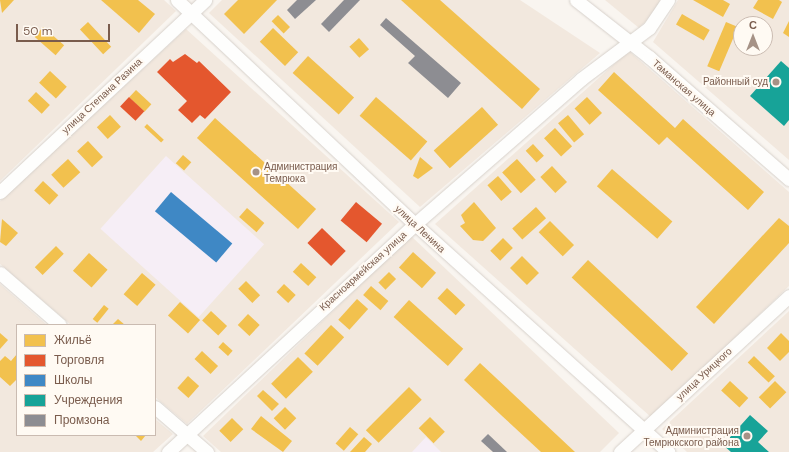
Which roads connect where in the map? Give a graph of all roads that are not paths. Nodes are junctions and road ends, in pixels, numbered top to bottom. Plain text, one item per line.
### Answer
1 (177, 0) edge
2 (205, 0) edge
3 (576, 0) edge
4 (668, 0) edge
5 (191, 13) junction
6 (630, 43) junction
7 (789, 179) edge
8 (0, 192) edge
9 (415, 224) junction
10 (0, 273) edge
11 (789, 296) edge
12 (59, 324) edge
13 (156, 408) edge
14 (643, 430) junction
15 (186, 434) junction
16 (168, 452) edge
17 (207, 452) edge
18 (620, 452) edge
19 (668, 452) edge

1 - 5 street, улица Ленина
2 - 5 street, улица Степана Разина
3 - 6 street, Таманская улица
4 - 6 street, Красноармейская улица
5 - 8 street, улица Степана Разина
5 - 9 street, улица Ленина
6 - 7 street, Таманская улица
6 - 9 street, Красноармейская улица
9 - 14 street, улица Ленина
9 - 15 street, Красноармейская улица
10 - 12 street
11 - 14 street, улица Урицкого
13 - 15 street
14 - 18 street, улица Урицкого
14 - 19 street, улица Ленина
15 - 16 street, Красноармейская улица
15 - 17 street

